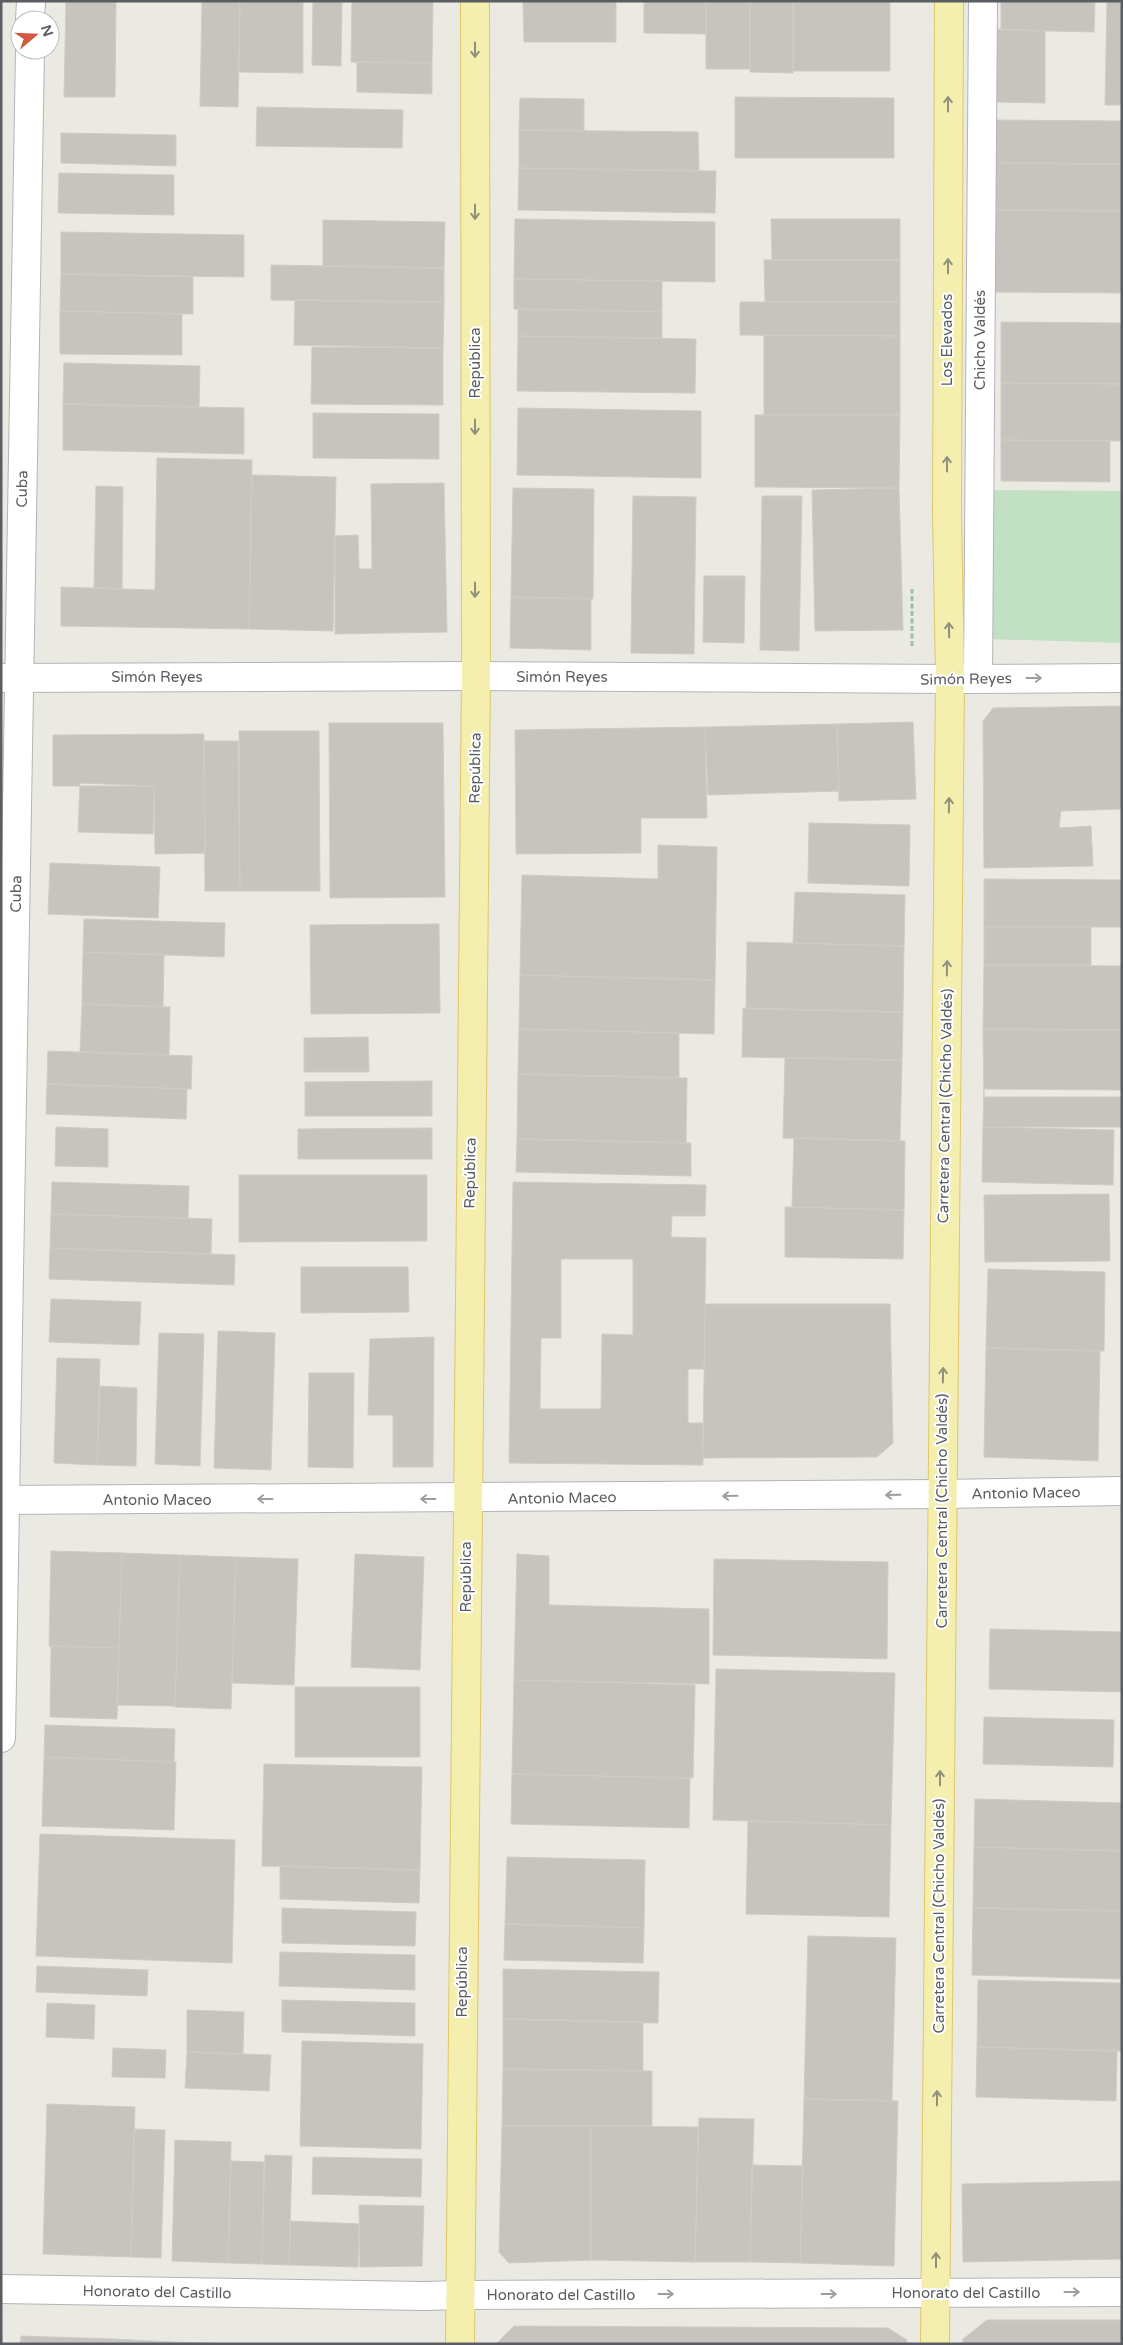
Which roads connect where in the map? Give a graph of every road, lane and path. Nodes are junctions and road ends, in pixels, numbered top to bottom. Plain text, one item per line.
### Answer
1 (475, 1) edge
2 (948, 1) edge
3 (983, 1) edge
4 (30, 60) edge
5 (476, 676) junction
6 (10, 678) edge
7 (978, 678) junction
8 (1122, 678) edge
9 (950, 679) junction
10 (1122, 1491) edge
11 (941, 1494) junction
12 (466, 1499) junction
13 (3, 1500) edge
14 (1, 1738) edge
15 (1, 2290) edge
16 (1122, 2292) edge
17 (936, 2294) junction
18 (460, 2295) junction
19 (460, 2344) edge
20 (935, 2344) edge

1 -> 5 main road, República
9 -> 2 main road, Los Elevados
3 - 7 street, Chicho Valdés
4 - 6 street, Cuba
5 - 6 street, Simón Reyes
5 - 9 street, Simón Reyes
5 - 12 main road, República
6 - 13 street, Cuba
7 -> 8 street, Simón Reyes
7 - 9 street, Simón Reyes
11 -> 9 main road, Carretera Central (Chicho Valdés)
10 - 11 street, Antonio Maceo
11 -> 12 street, Antonio Maceo
17 -> 11 main road, Carretera Central (Chicho Valdés)
12 -> 13 street, Antonio Maceo
12 - 18 main road, República
13 - 14 street, Cuba
15 - 18 street, Honorato del Castillo
17 -> 16 street, Honorato del Castillo
18 -> 17 street, Honorato del Castillo
17 - 20 main road, Carretera Central (Chicho Valdés)
18 - 19 main road, República

